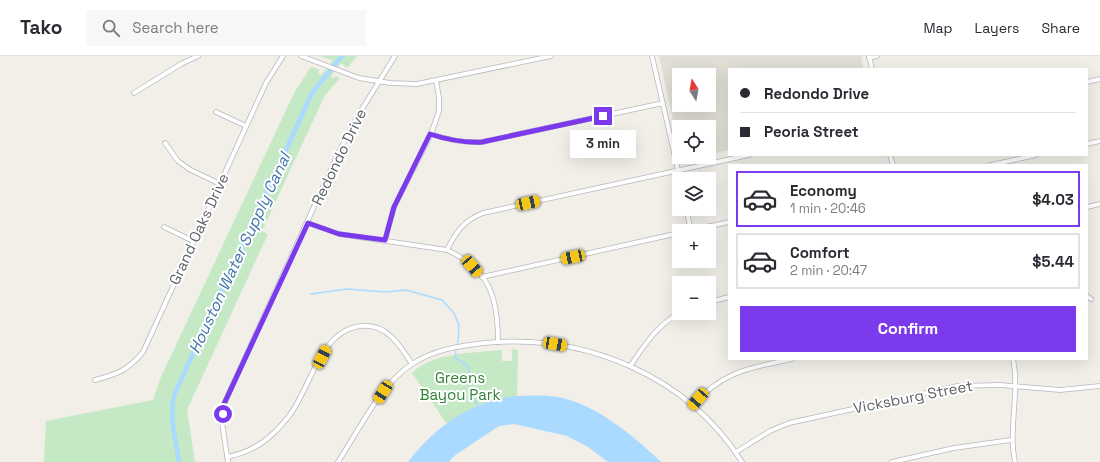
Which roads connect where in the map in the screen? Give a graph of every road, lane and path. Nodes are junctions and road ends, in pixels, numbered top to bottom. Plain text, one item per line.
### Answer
1 (198, 56) edge
2 (283, 56) edge
3 (301, 56) edge
4 (395, 56) edge
5 (551, 56) edge
6 (652, 56) edge
7 (877, 56) edge
8 (869, 57) edge
9 (872, 68) edge
10 (1100, 79) edge
11 (379, 81) junction
12 (436, 81) junction
13 (1088, 82) edge
14 (134, 93) dead end
15 (663, 103) junction
16 (216, 112) dead end
17 (246, 126) junction
18 (430, 134) junction
19 (1100, 141) edge
20 (165, 143) dead end
21 (1088, 144) edge
22 (744, 156) edge
23 (1032, 156) edge
24 (996, 164) edge
25 (678, 170) junction
26 (220, 184) junction
27 (1100, 204) edge
28 (1088, 207) edge
29 (728, 222) edge
30 (308, 223) junction
31 (716, 225) edge
32 (164, 227) dead end
33 (672, 235) edge
34 (385, 240) junction
35 (193, 241) junction
36 (447, 250) junction
37 (482, 277) junction
38 (728, 297) edge
39 (1088, 297) edge
40 (1091, 299) dead end
41 (716, 300) edge
42 (672, 317) edge
43 (498, 342) junction
44 (788, 360) edge
45 (1013, 360) edge
46 (412, 364) junction
47 (631, 365) junction
48 (95, 380) dead end
49 (1014, 386) junction
50 (1100, 386) edge
51 (692, 406) junction
52 (1011, 440) junction
53 (736, 452) junction
54 (228, 460) edge
55 (338, 462) edge
56 (742, 462) edge
57 (892, 462) edge
58 (1015, 462) edge

1 - 14 street
2 - 17 street, Grand Oaks Drive
3 - 11 street
4 - 11 street, Redondo Drive
5 - 12 street
6 - 15 street
7 - 8 street
8 - 9 street
10 - 13 street
11 - 12 street
11 - 30 street, Redondo Drive
12 - 18 street
15 - 18 street
15 - 25 street
16 - 17 street
17 - 26 street, Grand Oaks Drive
18 - 34 street
19 - 21 street
20 - 26 street
22 - 25 street
23 - 24 street
25 - 36 street
26 - 35 street, Grand Oaks Drive
27 - 28 street
29 - 31 street
30 - 34 street
30 - 54 street, Redondo Drive
32 - 35 street
33 - 37 street
34 - 36 street
35 - 48 street, Grand Oaks Drive
36 - 37 street
37 - 43 street
38 - 41 street
39 - 40 street
42 - 47 street
43 - 46 street
43 - 47 street
44 - 51 street
45 - 49 street
46 - 54 street
46 - 55 street
47 - 51 street
49 - 50 street, Vicksburg Street
49 - 52 street
49 - 53 street, Vicksburg Street
51 - 53 street
52 - 57 street
52 - 58 street
53 - 56 street

